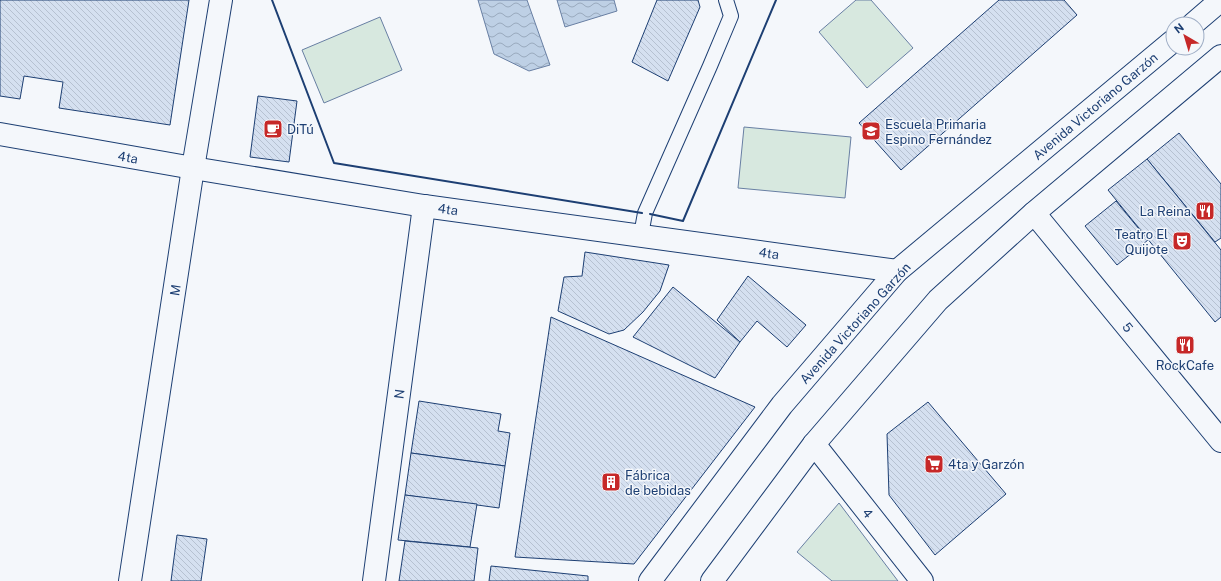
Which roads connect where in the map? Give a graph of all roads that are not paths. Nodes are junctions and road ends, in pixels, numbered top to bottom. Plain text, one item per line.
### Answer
1 (221, 0) edge
2 (726, 0) edge
3 (1221, 0) edge
4 (1202, 16) edge
5 (1165, 48) edge
6 (1221, 56) edge
7 (0, 134) edge
8 (194, 168) junction
9 (424, 206) junction
10 (1034, 213) junction
11 (642, 235) junction
12 (897, 271) junction
13 (1221, 441) edge
14 (814, 444) junction
15 (130, 581) edge
16 (374, 581) edge
17 (650, 581) edge
18 (712, 581) edge
19 (922, 581) edge

1 - 8 street, M
2 - 11 lane
3 - 4 street
5 - 12 street, Avenida Victoriano Garzón
6 - 10 street
7 - 8 street, 4ta
8 - 9 street, 4ta
8 - 15 street, M
9 - 11 street, 4ta
9 - 16 street, N
10 - 13 street, 5
10 - 14 street
11 - 12 street, 4ta
12 - 17 street, Avenida Victoriano Garzón
14 - 18 street
14 - 19 street, 4

